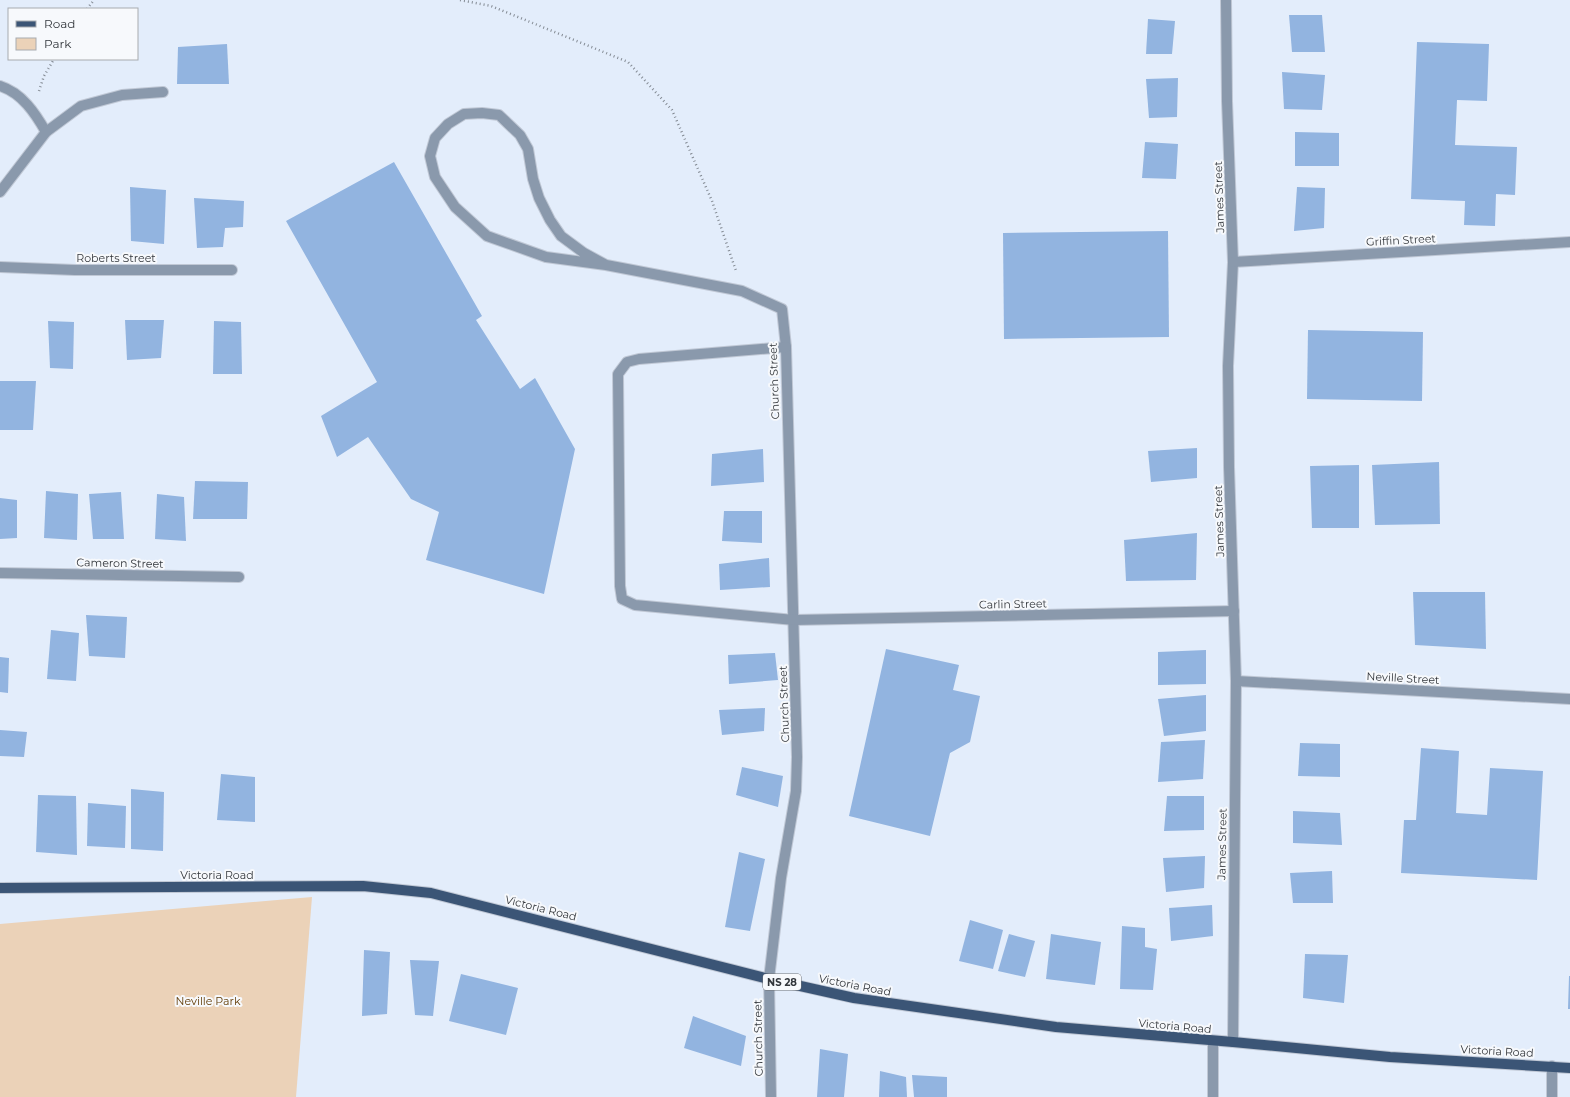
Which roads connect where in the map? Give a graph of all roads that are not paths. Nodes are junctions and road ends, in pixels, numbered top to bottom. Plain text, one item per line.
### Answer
1 (1226, 0) edge
2 (0, 86) edge
3 (163, 92) dead end
4 (46, 132) junction
5 (0, 192) edge
6 (1570, 242) edge
7 (1234, 262) junction
8 (606, 265) junction
9 (0, 267) edge
10 (232, 270) dead end
11 (786, 347) junction
12 (0, 573) edge
13 (239, 576) dead end
14 (1234, 611) junction
15 (794, 620) junction
16 (1236, 681) junction
17 (1570, 699) edge
18 (0, 888) edge
19 (769, 979) junction
20 (1213, 1041) junction
21 (1233, 1042) junction
22 (1552, 1066) junction
23 (1570, 1068) edge
24 (771, 1097) edge
25 (1213, 1097) edge
26 (1552, 1097) edge

1 - 7 street, James Street
2 - 4 street
3 - 4 street
4 - 5 street
6 - 7 street, Griffin Street
7 - 14 street, James Street
8 - 8 street
8 - 11 street, Church Street
9 - 10 street, Roberts Street
11 - 15 street, Church Street
11 - 15 street, Carlin Street
12 - 13 street, Cameron Street
14 - 15 street, Carlin Street
14 - 16 street, James Street
15 - 19 street, Church Street
16 - 17 street, Neville Street
16 - 21 street, James Street
18 - 19 main road, Victoria Road / NS 28
19 - 20 main road, Victoria Road / NS 28
19 - 24 street, Church Street
20 - 21 main road, Victoria Road / NS 28
20 - 25 street
21 - 22 main road, Victoria Road / NS 28
22 - 23 main road, Victoria Road / NS 28
22 - 26 street

